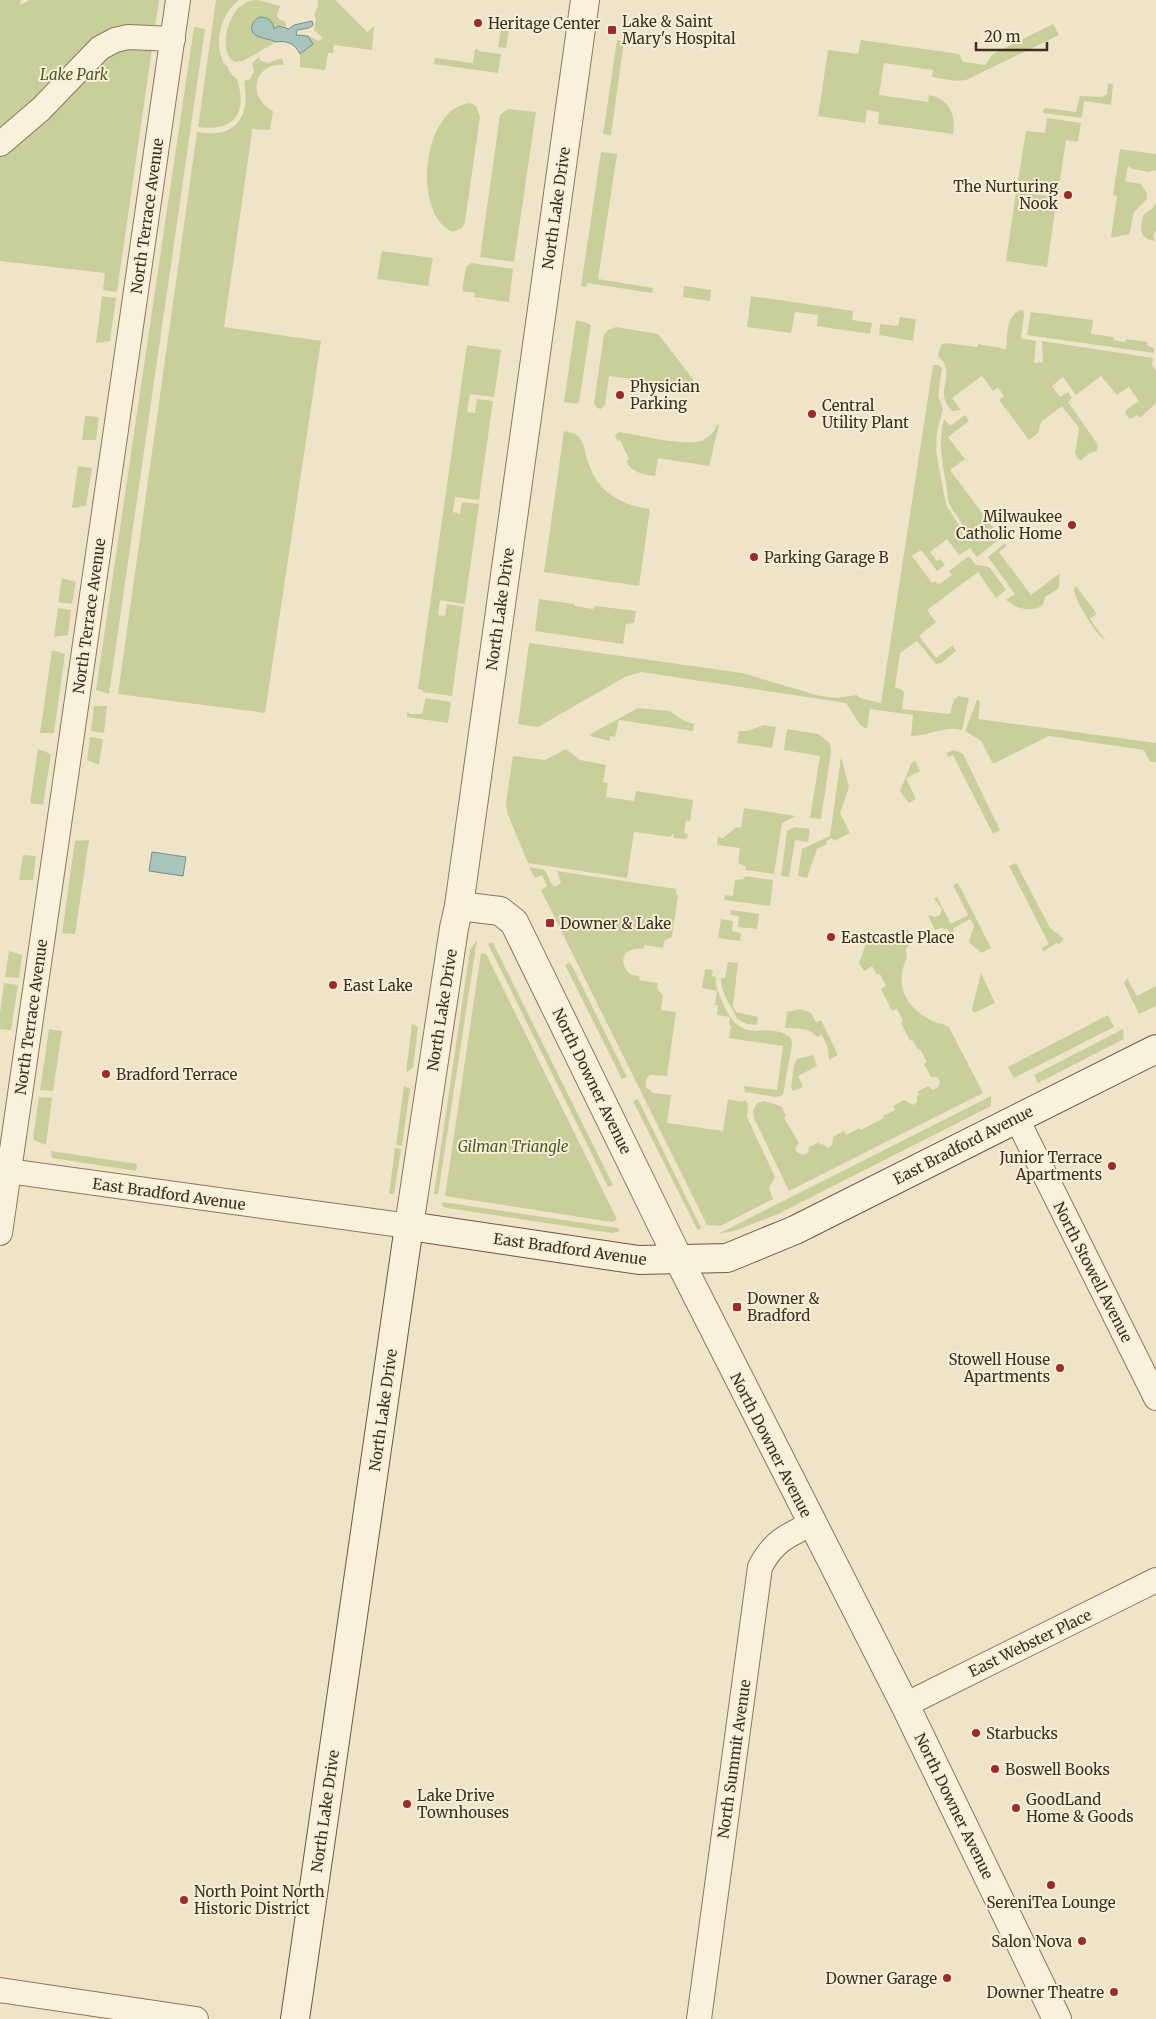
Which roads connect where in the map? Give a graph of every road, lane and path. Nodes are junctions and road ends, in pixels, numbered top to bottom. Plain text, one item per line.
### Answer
1 (178, 0) edge
2 (585, 0) edge
3 (173, 39) junction
4 (0, 144) edge
5 (459, 906) junction
6 (1156, 1049) edge
7 (1016, 1119) junction
8 (4, 1170) edge
9 (409, 1226) junction
10 (0, 1233) edge
11 (679, 1260) junction
12 (1156, 1398) edge
13 (811, 1524) junction
14 (1156, 1580) edge
15 (904, 1705) junction
16 (0, 1990) edge
17 (196, 2019) edge
18 (295, 2019) edge
19 (699, 2019) edge
20 (1057, 2019) edge

1 - 3 street, North Terrace Avenue
2 - 5 street, North Lake Drive
3 - 4 street
3 - 8 street, North Terrace Avenue
5 - 9 street, North Lake Drive
5 - 11 street, North Downer Avenue
6 - 7 street, East Bradford Avenue
7 - 11 street, East Bradford Avenue
7 - 12 street, North Stowell Avenue
8 - 9 street, East Bradford Avenue
8 - 10 street, North Terrace Avenue
9 - 11 street, East Bradford Avenue
9 - 18 street, North Lake Drive
11 - 13 street, North Downer Avenue
13 - 15 street, North Downer Avenue
13 - 19 street, North Summit Avenue
14 - 15 street, East Webster Place
15 - 20 street, North Downer Avenue
16 - 17 street

